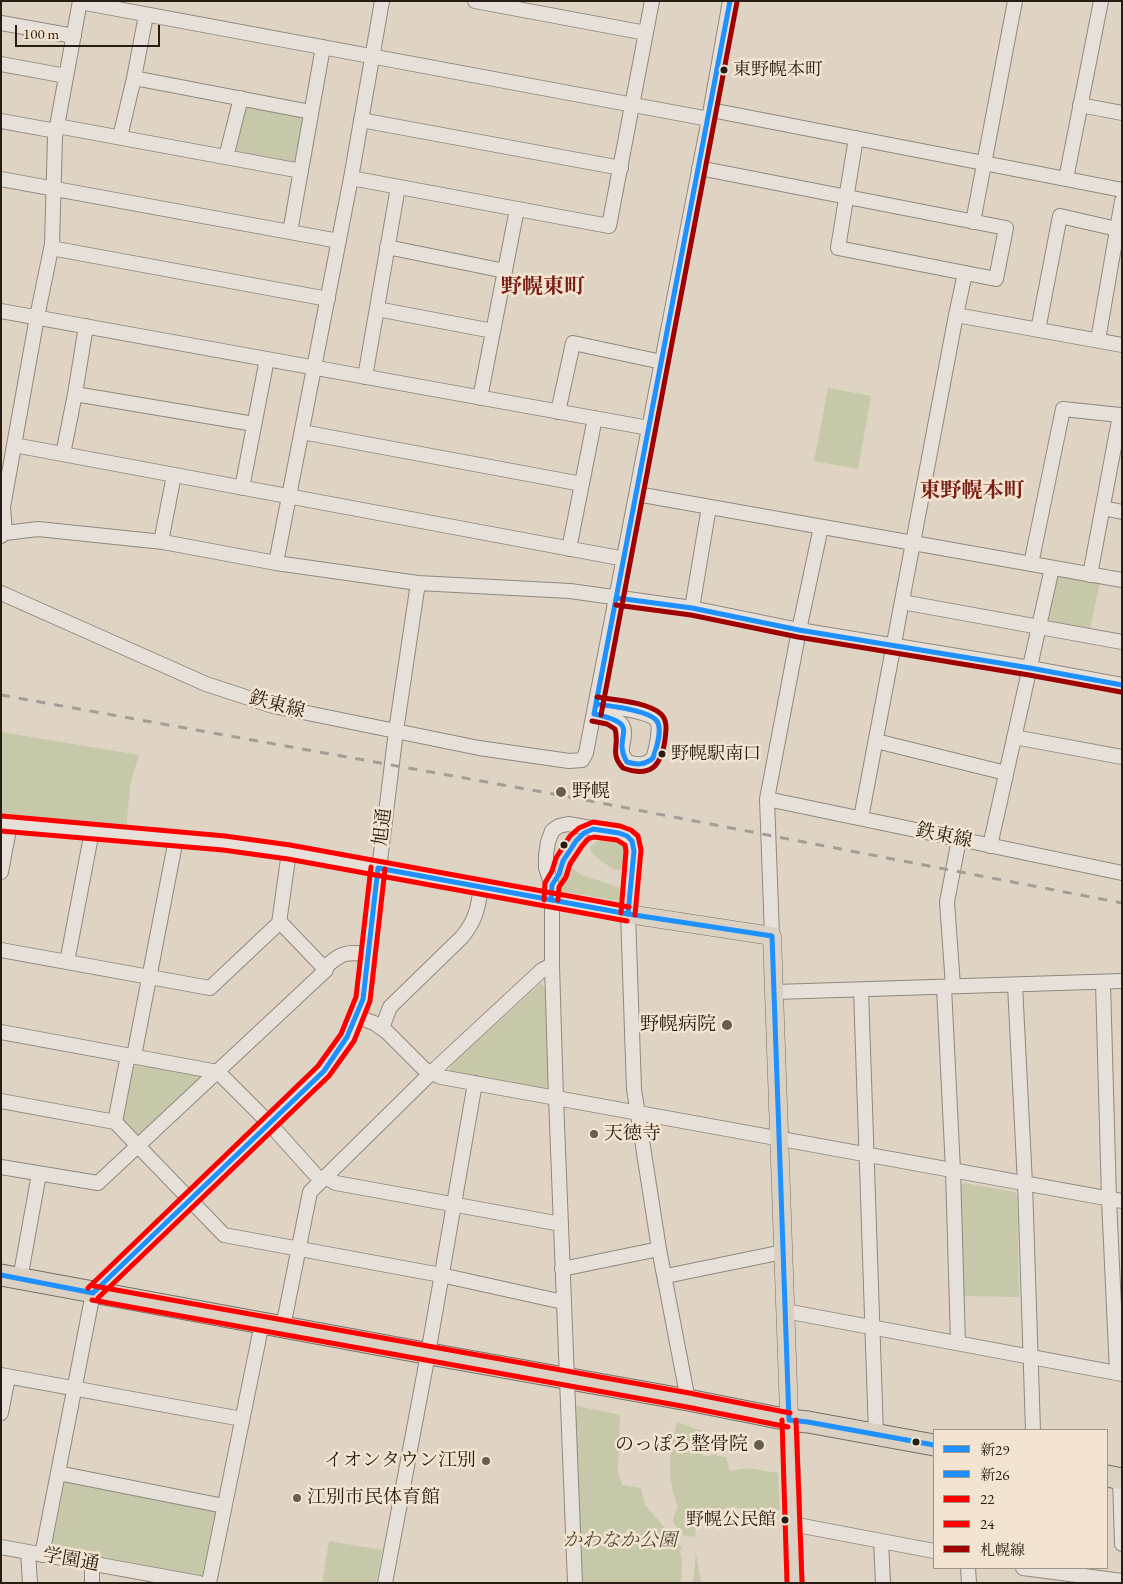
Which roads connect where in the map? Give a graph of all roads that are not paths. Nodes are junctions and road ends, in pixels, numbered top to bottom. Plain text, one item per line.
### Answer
1 (382, 1) edge
2 (475, 1) edge
3 (652, 1) edge
4 (730, 1) edge
5 (1015, 1) edge
6 (1100, 1) edge
7 (80, 2) edge
8 (116, 5) edge
9 (146, 15) junction
10 (1, 23) edge
11 (646, 33) junction
12 (74, 36) junction
13 (323, 47) junction
14 (372, 56) junction
15 (1, 64) edge
16 (66, 76) junction
17 (134, 78) junction
18 (241, 98) junction
19 (633, 105) junction
20 (1080, 105) junction
21 (311, 112) junction
22 (1122, 113) edge
23 (710, 115) junction
24 (361, 120) junction
25 (1, 121) edge
26 (56, 128) junction
27 (120, 138) junction
28 (856, 138) junction
29 (226, 157) junction
30 (985, 163) junction
31 (620, 168) junction
32 (700, 168) junction
33 (301, 171) junction
34 (351, 178) junction
35 (1, 179) edge
36 (1066, 179) junction
37 (398, 187) junction
38 (54, 188) junction
39 (1122, 190) edge
40 (846, 197) junction
41 (1122, 201) edge
42 (517, 209) junction
43 (973, 222) junction
44 (1117, 229) junction
45 (290, 232) junction
46 (339, 241) junction
47 (387, 247) junction
48 (51, 248) junction
49 (505, 271) junction
50 (966, 273) junction
51 (328, 299) junction
52 (377, 309) junction
53 (1, 311) edge
54 (956, 315) junction
55 (37, 317) junction
56 (86, 326) junction
57 (493, 330) junction
58 (1038, 330) junction
59 (1098, 340) junction
60 (1122, 345) edge
61 (267, 359) junction
62 (662, 362) junction
63 (315, 368) junction
64 (365, 377) junction
65 (75, 394) junction
66 (480, 398) junction
67 (558, 412) junction
68 (595, 418) junction
69 (254, 424) junction
70 (650, 428) junction
71 (302, 432) junction
72 (14, 445) junction
73 (1118, 449) edge
74 (63, 454) junction
75 (174, 475) junction
76 (582, 484) junction
77 (242, 488) junction
78 (637, 494) junction
79 (290, 496) junction
80 (2, 507) edge
81 (709, 507) junction
82 (1103, 508) junction
83 (1122, 512) edge
84 (821, 527) junction
85 (3, 535) edge
86 (161, 542) junction
87 (912, 543) junction
88 (569, 549) junction
89 (624, 559) junction
90 (276, 563) junction
91 (1032, 564) junction
92 (1052, 568) junction
93 (1090, 575) junction
94 (1122, 580) edge
95 (418, 583) junction
96 (1, 593) edge
97 (617, 598) junction
98 (902, 602) junction
99 (692, 608) junction
100 (1039, 626) junction
101 (799, 630) junction
102 (1122, 642) edge
103 (894, 646) junction
104 (1030, 668) junction
105 (1122, 685) edge
106 (595, 709) junction
107 (396, 731) junction
108 (1014, 737) junction
109 (876, 741) junction
110 (1122, 757) edge
111 (1006, 773) junction
112 (767, 799) junction
113 (861, 818) junction
114 (6, 824) edge
115 (92, 831) junction
116 (176, 839) junction
117 (959, 839) junction
118 (990, 846) junction
119 (289, 852) junction
120 (378, 868) junction
121 (1, 872) edge
122 (1122, 873) edge
123 (481, 887) junction
124 (551, 900) junction
125 (628, 914) junction
126 (280, 922) junction
127 (772, 936) junction
128 (1, 950) edge
129 (369, 954) junction
130 (67, 962) junction
131 (552, 965) junction
132 (324, 968) junction
133 (149, 977) junction
134 (1122, 982) edge
135 (1103, 983) junction
136 (1015, 984) junction
137 (948, 987) junction
138 (861, 990) junction
139 (775, 992) junction
140 (358, 1017) junction
141 (382, 1028) junction
142 (1, 1032) edge
143 (131, 1056) junction
144 (218, 1072) junction
145 (431, 1073) junction
146 (475, 1083) junction
147 (556, 1098) junction
148 (1, 1102) edge
149 (639, 1113) junction
150 (115, 1122) junction
151 (269, 1123) junction
152 (779, 1139) junction
153 (138, 1147) junction
154 (867, 1155) junction
155 (1, 1167) edge
156 (953, 1170) junction
157 (39, 1174) junction
158 (323, 1179) junction
159 (1025, 1184) junction
160 (189, 1199) junction
161 (1115, 1200) edge
162 (454, 1204) junction
163 (560, 1224) junction
164 (299, 1248) junction
165 (659, 1249) junction
166 (783, 1252) junction
167 (562, 1270) junction
168 (441, 1275) junction
169 (666, 1276) junction
170 (11, 1277) edge
171 (93, 1293) junction
172 (564, 1302) junction
173 (785, 1310) junction
174 (262, 1323) junction
175 (283, 1327) junction
176 (872, 1327) junction
177 (958, 1343) junction
178 (428, 1354) junction
179 (1032, 1357) junction
180 (1119, 1374) edge
181 (5, 1376) edge
182 (566, 1378) junction
183 (74, 1389) junction
184 (688, 1400) junction
185 (1, 1413) edge
186 (242, 1419) junction
187 (789, 1420) junction
188 (1033, 1429) edge
189 (876, 1434) junction
190 (933, 1445) edge
191 (58, 1473) junction
192 (1116, 1478) edge
193 (224, 1506) junction
194 (792, 1524) junction
195 (881, 1541) junction
196 (1122, 1544) edge
197 (1, 1547) edge
198 (933, 1551) edge
199 (35, 1553) junction
200 (92, 1564) junction
201 (968, 1569) edge
202 (1025, 1569) edge
203 (1040, 1577) edge
204 (150, 1578) edge
205 (1122, 1580) edge
206 (30, 1583) edge
207 (92, 1583) edge
208 (199, 1583) edge
209 (209, 1583) edge
210 (386, 1583) edge
211 (575, 1583) edge
212 (795, 1583) edge
213 (883, 1583) edge
214 (969, 1583) edge

1 - 14 street
2 - 11 street
3 - 11 street
4 - 23 street
5 - 30 street
6 - 20 street
7 - 8 street
7 - 12 street
8 - 9 street
9 - 13 street
9 - 17 street
10 - 12 street
11 - 19 street
12 - 16 street
13 - 14 street
13 - 21 street
14 - 19 street
14 - 24 street
15 - 16 street
16 - 26 street
17 - 18 street
17 - 27 street
18 - 21 street
18 - 29 street
19 - 23 street
19 - 31 street
20 - 22 street
20 - 36 street
21 - 33 street
23 - 28 street
23 - 32 street
24 - 31 street
24 - 34 street
25 - 26 street
26 - 27 street
26 - 38 street
27 - 29 street
28 - 30 street
28 - 40 street
29 - 33 street
30 - 36 street
30 - 43 street
31 - 42 street
32 - 40 street
32 - 62 street
33 - 45 street
34 - 37 street
34 - 46 street
35 - 38 street
36 - 39 street
37 - 42 street
37 - 47 street
38 - 45 street
38 - 48 street
40 - 43 street
40 - 50 street
41 - 44 street
42 - 49 street
43 - 50 street
44 - 58 street
44 - 59 street
45 - 46 street
46 - 51 street
47 - 49 street
47 - 52 street
48 - 51 street
48 - 55 street
49 - 57 street
50 - 54 street
51 - 63 street
52 - 57 street
52 - 64 street
53 - 55 street
54 - 58 street
54 - 87 street
55 - 56 street
55 - 72 street
56 - 61 street
56 - 65 street
57 - 66 street
58 - 59 street
59 - 60 street
61 - 63 street
61 - 69 street
62 - 67 street
62 - 70 street
63 - 64 street
63 - 71 street
64 - 66 street
65 - 69 street
65 - 74 street
66 - 67 street
67 - 68 street
68 - 70 street
68 - 76 street
69 - 77 street
70 - 78 street
71 - 76 street
71 - 79 street
72 - 74 street
72 - 80 street
73 - 82 street
73 - 91 street
74 - 75 street
75 - 77 street
75 - 86 street
76 - 88 street
77 - 79 street
78 - 81 street
78 - 89 street
79 - 88 street
79 - 90 street
80 - 85 street
81 - 84 street
81 - 99 street
82 - 83 street
82 - 93 street
84 - 87 street
84 - 101 street
85 - 86 street
86 - 90 street
87 - 91 street
87 - 98 street
88 - 89 street
89 - 97 street
90 - 95 street
91 - 92 street
92 - 93 street
92 - 100 street
93 - 94 street
95 - 97 street
95 - 107 street, 旭通
96 - 107 street, 鉄東線
97 - 99 street
97 - 106 street
98 - 100 street
98 - 103 street
99 - 101 street
100 - 102 street
100 - 104 street
101 - 103 street
101 - 112 street
103 - 104 street
103 - 109 street
104 - 105 street
104 - 108 street
106 - 106 street
106 - 107 street, 鉄東線
107 - 120 street, 旭通
108 - 110 street
108 - 111 street
109 - 111 street
109 - 113 street
111 - 118 street
112 - 113 street, 鉄東線
112 - 127 street
113 - 117 street, 鉄東線
114 - 115 street
114 - 121 street
115 - 116 street
115 - 130 street
116 - 119 street
116 - 133 street
117 - 118 street, 鉄東線
117 - 137 street
118 - 122 street, 鉄東線
119 - 120 street
119 - 126 street
120 - 123 street
120 - 129 street, 旭通
123 - 124 street
123 - 141 street
124 - 125 street
124 - 125 street
124 - 131 street
125 - 127 main road
125 - 149 street
126 - 132 street
126 - 133 street
127 - 139 main road
128 - 130 street
129 - 132 street
129 - 140 street, 旭通
130 - 133 street
131 - 145 street
131 - 147 street
132 - 144 street
133 - 143 street
134 - 135 street
135 - 136 street
135 - 161 street
136 - 137 street
136 - 159 street
137 - 138 street
137 - 156 street
138 - 139 street
138 - 154 street
139 - 152 main road
140 - 141 street
140 - 151 street, 旭通
141 - 145 street
142 - 143 street
143 - 144 street
143 - 150 street
144 - 151 street
144 - 153 street
145 - 146 street
145 - 158 street
146 - 147 street
146 - 162 street
147 - 149 street
147 - 163 street
148 - 150 street
149 - 152 street
149 - 165 street
150 - 153 street
151 - 158 street
151 - 160 street, 旭通
152 - 154 street
152 - 166 main road
153 - 157 street
153 - 160 street
154 - 156 street
154 - 176 street
155 - 157 street
156 - 159 street
156 - 177 street
157 - 170 street
158 - 162 street
158 - 164 street
159 - 161 street
159 - 179 street
160 - 164 street
160 - 171 street, 旭通
161 - 180 street
162 - 163 street
162 - 168 street
163 - 167 street
164 - 168 street
164 - 175 street
165 - 167 street
165 - 169 street
166 - 169 street
166 - 173 main road
167 - 172 street
168 - 172 street
168 - 178 street
169 - 184 street
170 - 171 highway
171 - 174 highway
171 - 183 street
172 - 182 street
173 - 176 street
173 - 187 main road
174 - 175 highway
174 - 186 street
175 - 178 highway
176 - 177 street
176 - 189 street
177 - 179 street
178 - 182 highway
178 - 210 street
179 - 180 street
179 - 188 street
181 - 183 street
181 - 185 street
182 - 184 highway
182 - 211 street
183 - 186 street
183 - 191 street
184 - 187 highway
186 - 193 street
187 - 189 highway
187 - 194 main road
189 - 190 highway
191 - 193 street
191 - 199 street
192 - 196 street
193 - 209 street
194 - 195 street
194 - 212 main road
195 - 198 street
195 - 213 street
197 - 199 street, 学園通
199 - 200 street, 学園通
199 - 206 street
200 - 204 street, 学園通
200 - 207 street
201 - 214 street
202 - 203 street
203 - 205 street
204 - 208 street, 学園通

